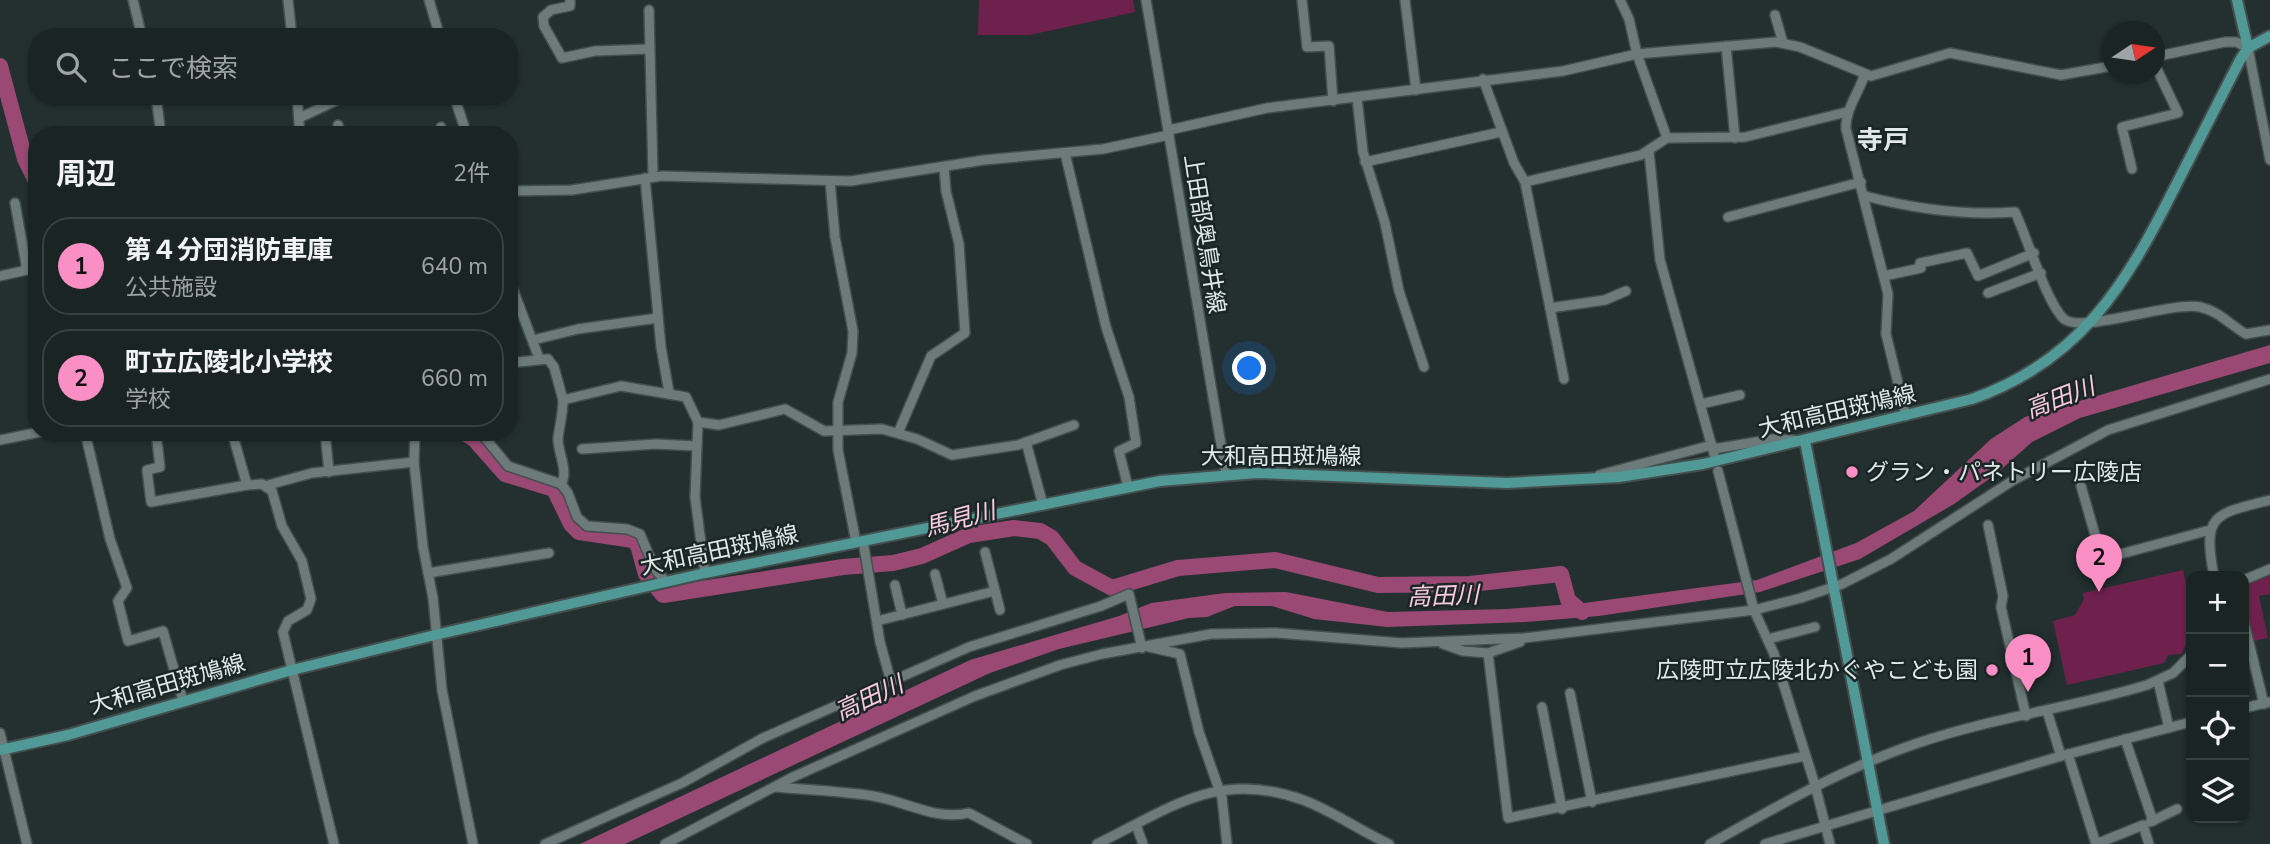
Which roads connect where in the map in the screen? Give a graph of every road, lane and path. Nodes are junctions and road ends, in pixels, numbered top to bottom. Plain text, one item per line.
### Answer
1 (133, 0) edge
2 (288, 0) edge
3 (429, 0) edge
4 (570, 0) edge
5 (1146, 0) edge
6 (1302, 0) edge
7 (1405, 0) edge
8 (1620, 0) edge
9 (2237, 0) edge
10 (649, 10) dead end
11 (1775, 15) dead end
12 (140, 28) edge
13 (291, 28) edge
14 (437, 28) edge
15 (2270, 36) edge
16 (1783, 43) junction
17 (1726, 46) junction
18 (2248, 48) junction
19 (648, 49) junction
20 (1637, 54) junction
21 (2165, 55) edge
22 (2102, 68) edge
23 (1865, 74) junction
24 (1483, 79) junction
25 (2164, 84) edge
26 (1416, 90) junction
27 (1357, 98) junction
28 (1333, 101) junction
29 (157, 105) edge
30 (298, 105) edge
31 (327, 105) edge
32 (457, 105) edge
33 (1847, 112) junction
34 (299, 118) junction
35 (160, 126) edge
36 (299, 126) edge
37 (464, 126) edge
38 (1501, 131) junction
39 (1169, 132) junction
40 (1667, 138) junction
41 (1735, 138) junction
42 (1649, 152) junction
43 (1065, 153) junction
44 (2270, 160) edge
45 (1365, 162) junction
46 (944, 167) junction
47 (2132, 169) dead end
48 (649, 177) junction
49 (830, 181) junction
50 (1525, 182) junction
51 (1861, 182) junction
52 (518, 191) edge
53 (1865, 196) junction
54 (15, 203) dead end
55 (1728, 217) dead end
56 (2034, 253) junction
57 (2041, 273) junction
58 (0, 276) edge
59 (1884, 276) junction
60 (1626, 291) dead end
61 (1989, 293) dead end
62 (518, 302) edge
63 (1550, 308) junction
64 (658, 318) junction
65 (2092, 323) junction
66 (2270, 330) edge
67 (533, 341) junction
68 (538, 358) junction
69 (518, 361) edge
70 (1424, 367) dead end
71 (1564, 379) dead end
72 (2270, 379) edge
73 (669, 392) junction
74 (1740, 395) dead end
75 (563, 400) junction
76 (1702, 404) junction
77 (1906, 416) junction
78 (698, 422) junction
79 (1074, 425) dead end
80 (838, 430) junction
81 (898, 433) junction
82 (28, 434) edge
83 (0, 440) edge
84 (87, 441) edge
85 (157, 441) edge
86 (235, 441) edge
87 (326, 441) edge
88 (415, 441) edge
89 (487, 441) edge
90 (1805, 441) junction
91 (1026, 442) junction
92 (696, 446) junction
93 (582, 449) dead end
94 (1713, 449) junction
95 (414, 462) junction
96 (1718, 471) dead end
97 (329, 472) junction
98 (1226, 474) junction
99 (1584, 480) junction
100 (561, 484) junction
101 (247, 485) junction
102 (268, 485) junction
103 (2081, 486) dead end
104 (1128, 487) junction
105 (2270, 500) edge
106 (1042, 505) junction
107 (1988, 525) dead end
108 (2210, 530) junction
109 (859, 542) junction
110 (985, 552) dead end
111 (549, 553) dead end
112 (2270, 569) edge
113 (2214, 571) edge
114 (428, 573) junction
115 (705, 573) junction
116 (935, 574) dead end
117 (2249, 578) edge
118 (665, 582) junction
119 (895, 585) dead end
120 (1833, 588) junction
121 (995, 591) junction
122 (943, 604) junction
123 (1000, 610) dead end
124 (1755, 610) junction
125 (902, 615) junction
126 (877, 621) junction
127 (1815, 627) dead end
128 (2247, 634) edge
129 (435, 635) junction
130 (1524, 638) junction
131 (1768, 639) junction
132 (1440, 642) junction
133 (1143, 645) junction
134 (1488, 653) junction
135 (2186, 660) edge
136 (292, 670) junction
137 (2158, 681) junction
138 (891, 682) junction
139 (1570, 693) dead end
140 (183, 701) junction
141 (2267, 703) edge
142 (1542, 707) dead end
143 (2249, 707) edge
144 (2047, 711) junction
145 (2026, 716) junction
146 (2186, 723) edge
147 (2169, 728) junction
148 (0, 733) edge
149 (2125, 739) junction
150 (2, 749) edge
151 (2065, 755) junction
152 (1805, 756) junction
153 (1865, 762) junction
154 (1815, 785) junction
155 (774, 787) junction
156 (1219, 789) junction
157 (1592, 802) junction
158 (1562, 809) junction
159 (2177, 809) dead end
160 (1876, 812) junction
161 (2153, 821) junction
162 (1136, 825) junction
163 (2143, 825) junction
164 (1825, 826) junction
165 (27, 844) edge
166 (334, 844) edge
167 (473, 844) edge
168 (545, 844) edge
169 (665, 844) edge
170 (1027, 844) edge
171 (1097, 844) edge
172 (1143, 844) edge
173 (1227, 844) edge
174 (1389, 844) edge
175 (1710, 844) edge
176 (1765, 844) edge
177 (1830, 844) edge
178 (1884, 844) edge
179 (2096, 844) edge
180 (2149, 844) edge

1 - 12 street
2 - 13 street
3 - 14 street
4 - 19 street
5 - 39 street, 上田部奥鳥井線
6 - 28 street
7 - 26 street
8 - 20 street
9 - 18 main road
10 - 19 street
11 - 16 street
15 - 18 main road
16 - 17 street
16 - 23 street
17 - 20 street
17 - 41 street
18 - 21 street
18 - 44 street
18 - 65 main road, 大和高田斑鳩線
19 - 48 street
20 - 24 street
20 - 40 street
22 - 23 street
23 - 33 street
24 - 26 street
24 - 38 street
25 - 47 street
26 - 27 street
27 - 28 street
27 - 45 street
28 - 39 street
29 - 35 street
30 - 34 street
31 - 34 street
32 - 37 street
33 - 41 street
33 - 51 street
34 - 36 street
38 - 45 street
38 - 50 street
39 - 43 street
39 - 98 street, 上田部奥鳥井線
40 - 41 street
40 - 42 street
42 - 50 street
42 - 76 street
43 - 46 street
43 - 104 street
45 - 70 street
46 - 49 street
46 - 81 street
48 - 49 street
48 - 52 street
48 - 64 street
49 - 80 street
50 - 63 street
51 - 53 street
51 - 55 street
53 - 56 street
53 - 59 street
54 - 58 street
56 - 57 street
56 - 59 street
57 - 61 street
57 - 65 street
59 - 77 street
60 - 63 street
62 - 67 street
63 - 71 street
64 - 67 street
64 - 73 street
65 - 66 street
65 - 77 main road, 大和高田斑鳩線
67 - 68 street
68 - 69 street
68 - 75 street
72 - 120 street
73 - 75 street
73 - 78 street
74 - 76 street
75 - 100 street
76 - 94 street
77 - 90 main road, 大和高田斑鳩線
78 - 80 street
78 - 92 street
79 - 91 street
80 - 81 street
80 - 109 street
81 - 91 street
82 - 83 street
84 - 140 street
85 - 101 street
86 - 101 street
87 - 97 street
88 - 95 street
89 - 100 street
90 - 94 street
90 - 99 main road, 大和高田斑鳩線
90 - 120 main road
91 - 106 street
92 - 93 street
92 - 115 street
94 - 99 street
95 - 97 street
95 - 114 street
96 - 124 street
97 - 102 street
98 - 99 main road, 大和高田斑鳩線
98 - 104 main road, 大和高田斑鳩線
100 - 118 street
101 - 102 street
102 - 136 street
103 - 108 street
104 - 106 main road, 大和高田斑鳩線
105 - 108 street
106 - 109 main road, 大和高田斑鳩線
107 - 145 street
108 - 113 street
109 - 115 main road, 大和高田斑鳩線
109 - 126 street
110 - 121 street
111 - 114 street
112 - 117 street
114 - 129 street
115 - 118 main road, 大和高田斑鳩線
116 - 122 street
118 - 129 main road, 大和高田斑鳩線
119 - 125 street
120 - 124 street
120 - 153 main road
121 - 122 street
121 - 123 street
122 - 125 street
124 - 130 street
124 - 131 street
125 - 126 street
126 - 138 street
127 - 131 street
128 - 141 street
129 - 136 main road, 大和高田斑鳩線
129 - 167 street
130 - 132 street
130 - 134 street
131 - 152 street
132 - 133 street
132 - 134 street
133 - 138 street
133 - 155 street
133 - 156 street
134 - 158 street
135 - 137 street
136 - 140 main road, 大和高田斑鳩線
136 - 166 street
137 - 144 street
137 - 147 street
138 - 168 street
139 - 157 street
140 - 150 main road, 大和高田斑鳩線
141 - 143 street
142 - 158 street
144 - 145 street
144 - 151 street
145 - 153 street
146 - 147 street
147 - 149 street
148 - 150 street
149 - 151 street
149 - 161 street
150 - 165 street
151 - 160 street
151 - 179 street
152 - 154 street
152 - 157 street
153 - 154 street
153 - 160 main road
154 - 164 street
154 - 175 street
155 - 169 street
155 - 170 street
156 - 162 street
156 - 173 street
156 - 174 street
157 - 158 street
159 - 161 street
160 - 164 street
160 - 178 main road
161 - 163 street
162 - 171 street
162 - 172 street
163 - 179 street
163 - 180 street
164 - 176 street
164 - 177 street

